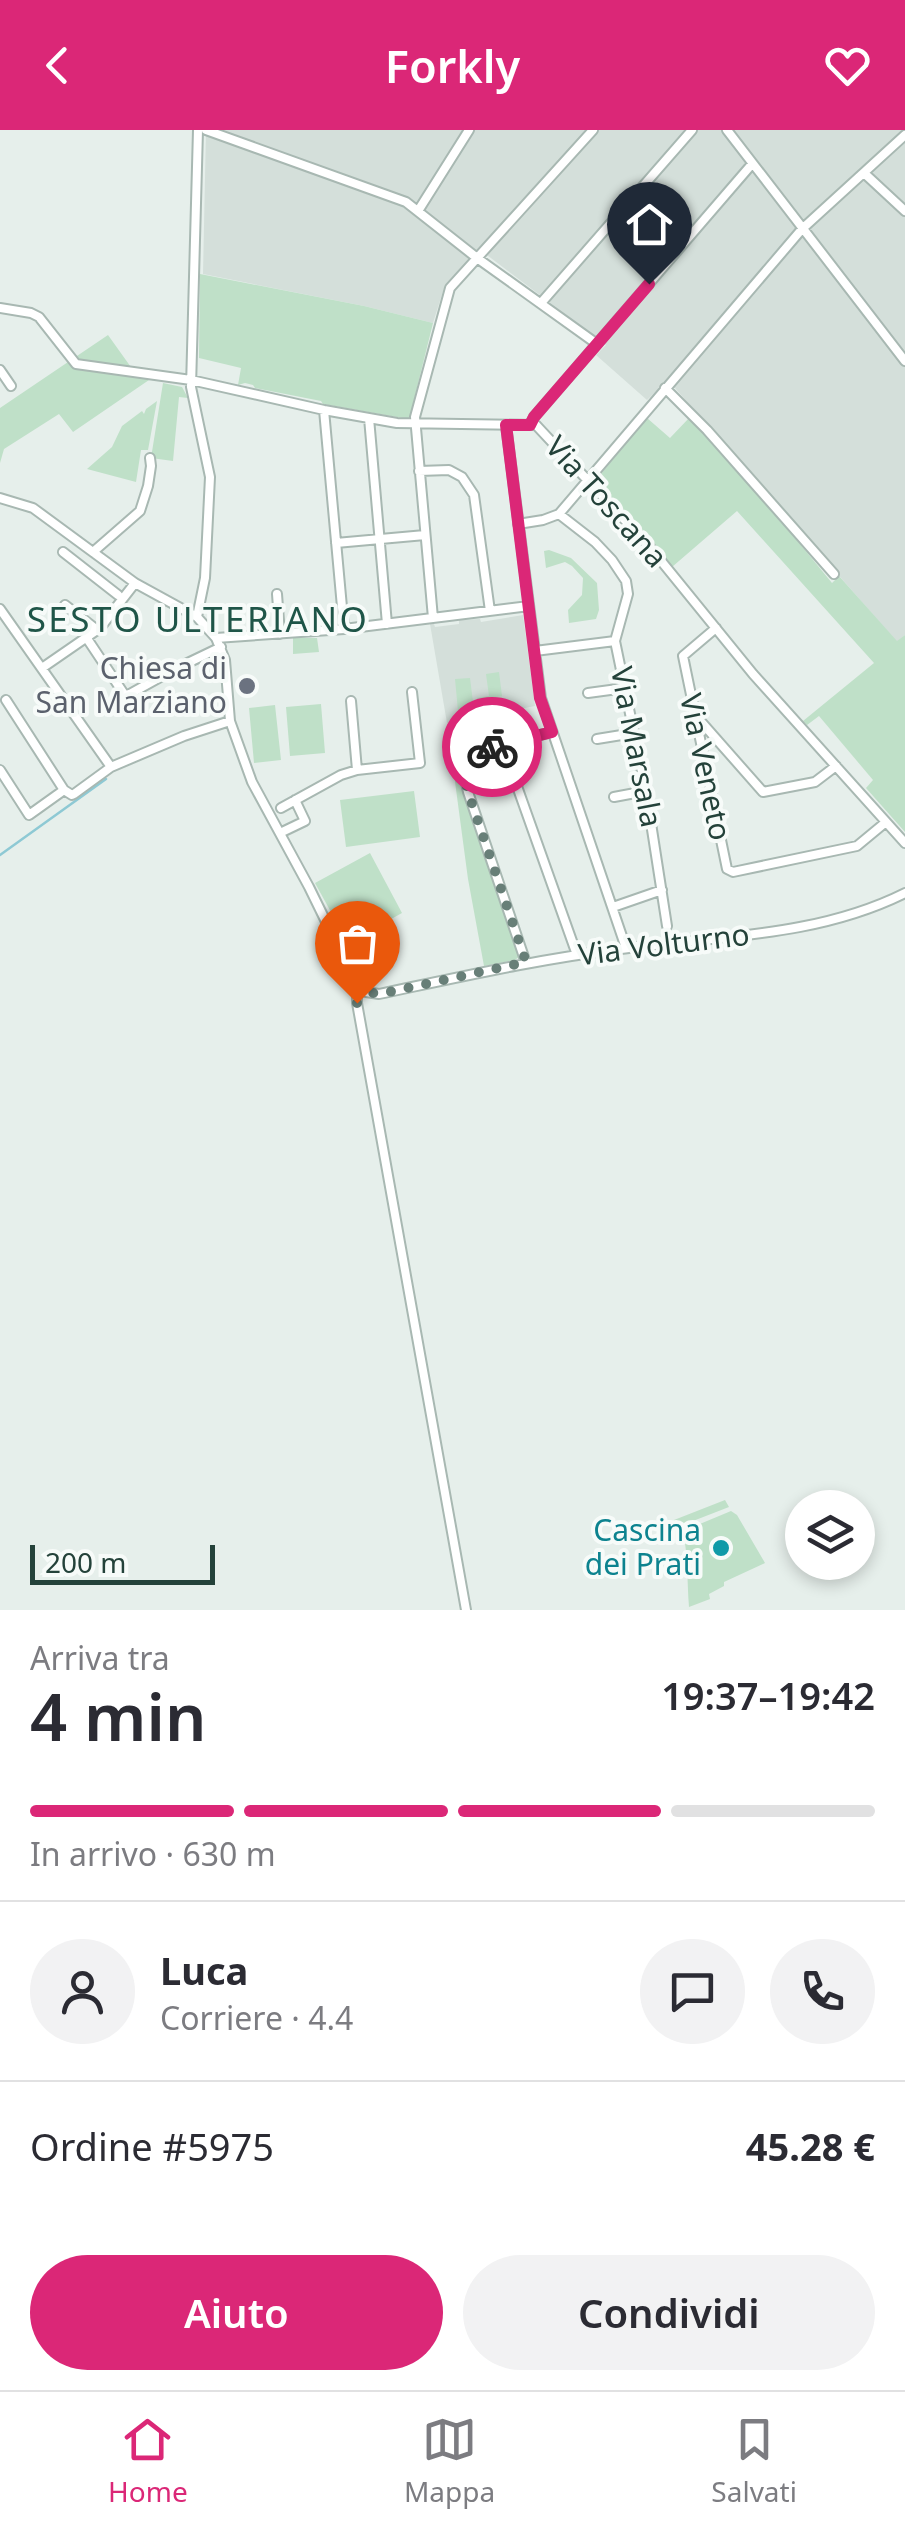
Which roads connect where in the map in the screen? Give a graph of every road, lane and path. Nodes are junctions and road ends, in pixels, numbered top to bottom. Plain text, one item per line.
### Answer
1 (198, 130) edge
2 (206, 130) edge
3 (469, 130) edge
4 (593, 130) edge
5 (692, 130) edge
6 (726, 130) edge
7 (905, 135) edge
8 (752, 164) junction
9 (864, 173) junction
10 (418, 210) junction
11 (905, 211) edge
12 (802, 229) junction
13 (478, 258) junction
14 (541, 303) junction
15 (0, 308) edge
16 (597, 344) junction
17 (905, 361) edge
18 (0, 370) edge
19 (192, 380) junction
20 (11, 386) dead end
21 (665, 388) junction
22 (324, 410) junction
23 (369, 418) junction
24 (415, 424) junction
25 (506, 425) junction
26 (530, 425) junction
27 (150, 458) dead end
28 (419, 472) junction
29 (588, 480) junction
30 (0, 498) edge
31 (559, 514) junction
32 (518, 524) junction
33 (425, 535) junction
34 (378, 540) junction
35 (336, 543) junction
36 (63, 552) dead end
37 (97, 555) junction
38 (90, 573) junction
39 (834, 574) dead end
40 (135, 583) junction
41 (118, 594) dead end
42 (277, 594) dead end
43 (65, 605) dead end
44 (529, 606) junction
45 (0, 609) edge
46 (490, 611) junction
47 (197, 617) junction
48 (433, 618) junction
49 (387, 624) junction
50 (716, 628) junction
51 (344, 629) junction
52 (97, 630) junction
53 (280, 634) junction
54 (86, 638) junction
55 (216, 638) junction
56 (615, 641) junction
57 (222, 647) junction
58 (534, 651) junction
59 (42, 668) junction
60 (624, 688) junction
61 (412, 692) dead end
62 (588, 694) dead end
63 (6, 700) dead end
64 (351, 701) dead end
65 (694, 714) junction
66 (230, 722) junction
67 (552, 732) junction
68 (634, 732) junction
69 (596, 739) dead end
70 (502, 744) junction
71 (111, 766) junction
72 (836, 766) junction
73 (0, 770) edge
74 (357, 770) junction
75 (646, 791) junction
76 (68, 793) junction
77 (614, 796) dead end
78 (295, 800) junction
79 (281, 808) dead end
80 (886, 822) junction
81 (280, 833) junction
82 (905, 843) edge
83 (662, 890) junction
84 (905, 892) edge
85 (613, 908) junction
86 (667, 926) dead end
87 (626, 948) junction
88 (577, 954) junction
89 (526, 962) junction
90 (358, 985) junction
91 (466, 1610) edge

1 - 19 street
2 - 10 street
3 - 10 street
4 - 13 street
5 - 14 street
6 - 8 street
7 - 9 street
8 - 12 street
8 - 16 street
9 - 11 street
9 - 12 street
10 - 13 street
12 - 17 street
12 - 21 street
13 - 14 street
13 - 24 street
14 - 16 street
15 - 19 street, Via Toscana
16 - 26 street
18 - 20 street
19 - 22 street, Via Toscana
19 - 47 street
21 - 29 street
21 - 39 street
22 - 23 street, Via Toscana
22 - 35 street
23 - 24 street, Via Toscana
23 - 34 street
24 - 25 street, Via Toscana
24 - 28 street
25 - 26 street, Via Toscana
25 - 32 street
26 - 29 street, Via Toscana
27 - 37 street
28 - 33 street
28 - 46 street
29 - 31 street
29 - 50 street, Via Toscana
30 - 37 street
31 - 32 street
31 - 56 street, Via Marsala
32 - 44 street
33 - 34 street
33 - 48 street
34 - 35 street
34 - 49 street
35 - 51 street
36 - 38 street
37 - 38 street
37 - 40 street
38 - 41 street
40 - 47 street
40 - 52 street
42 - 53 street
43 - 52 street
44 - 46 street
44 - 58 street
45 - 59 street
46 - 48 street
47 - 55 street
48 - 49 street
49 - 51 street
50 - 65 street, Via Veneto
50 - 72 street, Via Toscana
51 - 53 street
52 - 54 street
53 - 55 street
54 - 57 street
54 - 59 street
55 - 57 street
56 - 58 street
56 - 60 street, Via Marsala
57 - 66 street
58 - 67 street
59 - 71 street
60 - 62 street
60 - 68 street, Via Marsala
61 - 74 street
63 - 76 street
64 - 74 street
65 - 72 street
65 - 80 street, Via Veneto
66 - 71 street
66 - 81 street
67 - 70 street
67 - 85 street
68 - 69 street
68 - 75 street, Via Marsala
70 - 88 street
70 - 89 street
71 - 76 street
72 - 80 street, Via Toscana
73 - 76 street
74 - 78 street
75 - 77 street
75 - 83 street, Via Marsala
78 - 79 street
78 - 81 street
80 - 82 street, Via Toscana
81 - 90 street
83 - 85 street
83 - 86 street, Via Marsala
84 - 87 street, Via Volturno
85 - 87 street
87 - 88 street, Via Volturno
88 - 89 street, Via Volturno
89 - 90 street, Via Volturno
90 - 91 street

